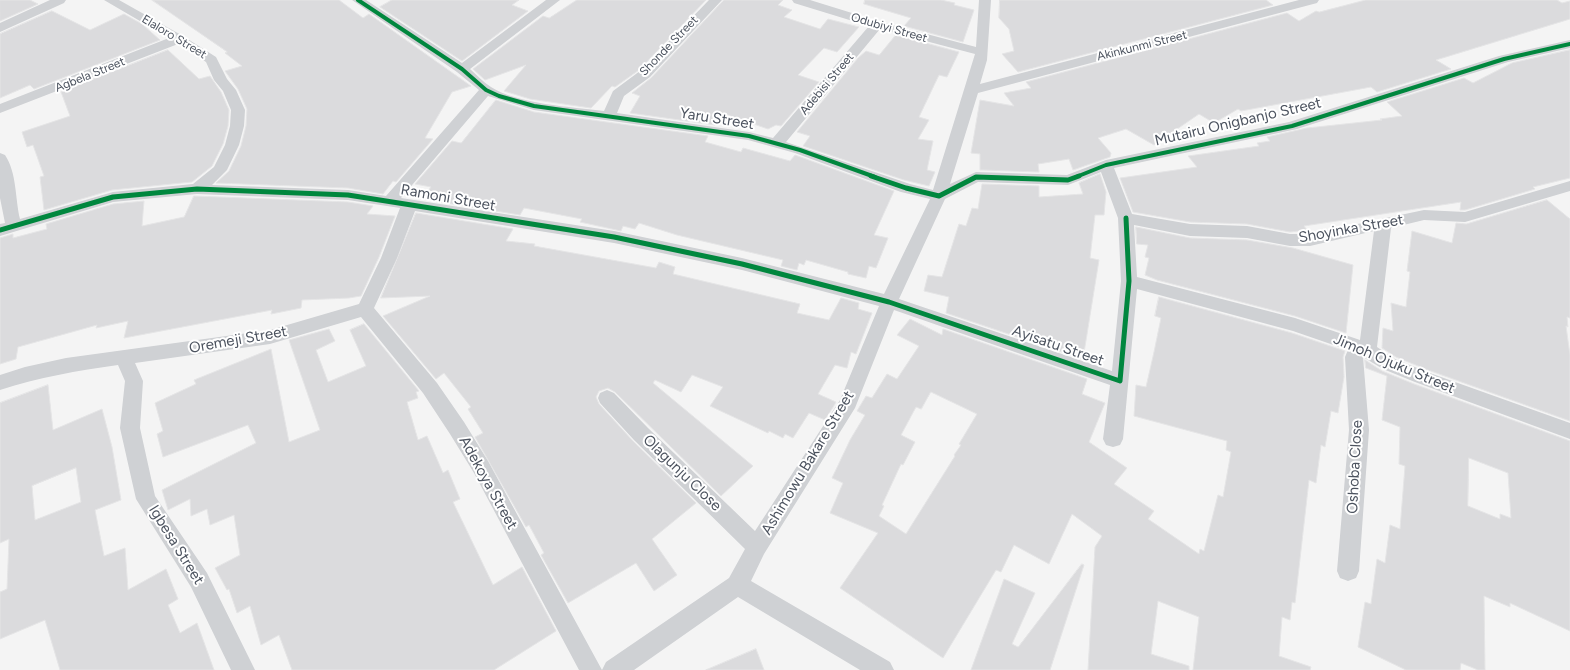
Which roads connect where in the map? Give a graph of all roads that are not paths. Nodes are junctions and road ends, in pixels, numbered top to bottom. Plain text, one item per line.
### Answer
1 (60, 0) edge
2 (110, 0) edge
3 (358, 0) edge
4 (554, 0) edge
5 (716, 0) edge
6 (798, 0) edge
7 (985, 0) edge
8 (1313, 0) edge
9 (877, 25) junction
10 (0, 28) edge
11 (179, 39) junction
12 (1570, 44) edge
13 (981, 52) junction
14 (462, 69) junction
15 (486, 90) junction
16 (972, 90) junction
17 (0, 110) edge
18 (608, 117) junction
19 (777, 143) junction
20 (0, 158) edge
21 (1106, 165) junction
22 (1570, 186) edge
23 (198, 189) junction
24 (939, 196) junction
25 (390, 201) junction
26 (409, 206) junction
27 (1126, 218) junction
28 (1383, 225) junction
29 (7, 228) edge
30 (1129, 280) junction
31 (889, 302) junction
32 (365, 309) junction
33 (1368, 350) junction
34 (123, 356) junction
35 (1120, 381) junction
36 (0, 383) edge
37 (607, 398) dead end
38 (1570, 431) edge
39 (1113, 439) dead end
40 (758, 547) junction
41 (1348, 571) dead end
42 (737, 585) junction
43 (243, 670) edge
44 (591, 670) edge
45 (614, 670) edge
46 (882, 670) edge

1 - 10 street
2 - 11 street, Elaloro Street
3 - 14 street
4 - 14 street
5 - 18 street, Shonde Street
6 - 9 street, Odubiyi Street
7 - 13 street, Ashimowu Bakare Street
8 - 16 street, Akinkunmi Street
9 - 13 street, Odubiyi Street
9 - 19 street, Adebisi Street
11 - 17 street, Agbela Street
11 - 23 street, Elaloro Street
12 - 21 street, Mutairu Onigbanjo Street
13 - 16 street, Ashimowu Bakare Street
14 - 15 street
15 - 18 street, Yaru Street
15 - 25 street
16 - 24 street, Ashimowu Bakare Street
18 - 19 street, Yaru Street
19 - 24 street, Yaru Street
20 - 29 street
21 - 24 street, Mutairu Onigbanjo Street
21 - 27 street
22 - 28 street, Shoyinka Street
23 - 25 street, Ramoni Street
23 - 29 street, Ramoni Street
24 - 31 street, Ashimowu Bakare Street
25 - 26 street, Ramoni Street
26 - 31 street, Ramoni Street
26 - 32 street
27 - 28 street, Shoyinka Street
27 - 30 street, Ayisatu Street
28 - 33 street
30 - 33 street, Jimoh Ojuku Street
30 - 35 street, Ayisatu Street
31 - 35 street, Ayisatu Street
31 - 40 street, Ashimowu Bakare Street
32 - 34 street, Oremeji Street
32 - 44 street, Adekoya Street
33 - 38 street, Jimoh Ojuku Street
33 - 41 street, Oshoba Close
34 - 36 street, Oremeji Street
34 - 43 street, Igbesa Street
35 - 39 street
37 - 40 street, Olagunju Close
40 - 42 street, Ashimowu Bakare Street
42 - 45 street, Ashimowu Bakare Street
42 - 46 street

